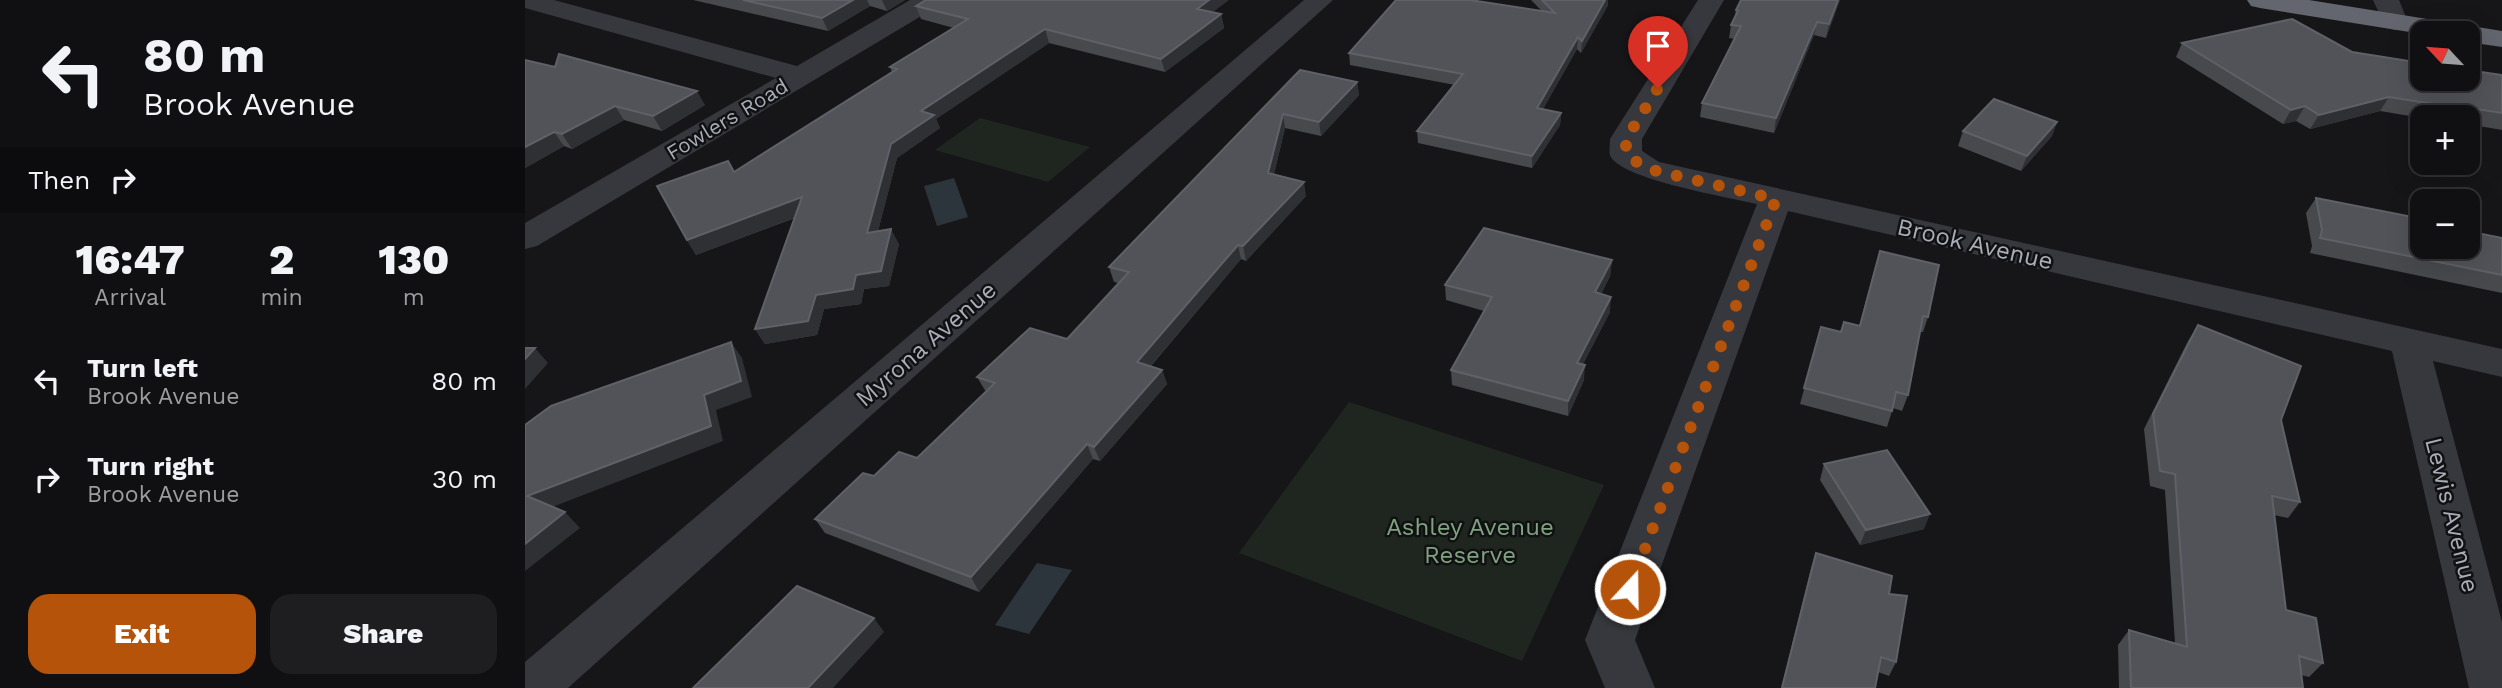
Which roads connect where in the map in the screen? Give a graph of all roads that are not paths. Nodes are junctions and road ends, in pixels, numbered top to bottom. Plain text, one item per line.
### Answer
1 (525, 0) edge
2 (929, 0) edge
3 (1320, 0) edge
4 (1711, 0) edge
5 (2260, 0) edge
6 (2387, 6) edge
7 (2502, 19) edge
8 (2502, 38) edge
9 (801, 76) junction
10 (1776, 199) junction
11 (525, 238) edge
12 (2409, 342) junction
13 (2502, 363) edge
14 (532, 688) edge
15 (1630, 688) edge
16 (2494, 688) edge

1 - 9 street
2 - 9 street, Fowlers Road
3 - 14 street, Myrona Avenue
4 - 10 street, Brook Avenue
5 - 6 highway
6 - 7 highway
6 - 8 highway
9 - 11 street, Fowlers Road
10 - 12 street, Brook Avenue
10 - 15 street
12 - 13 street, Brook Avenue
12 - 16 street, Lewis Avenue

